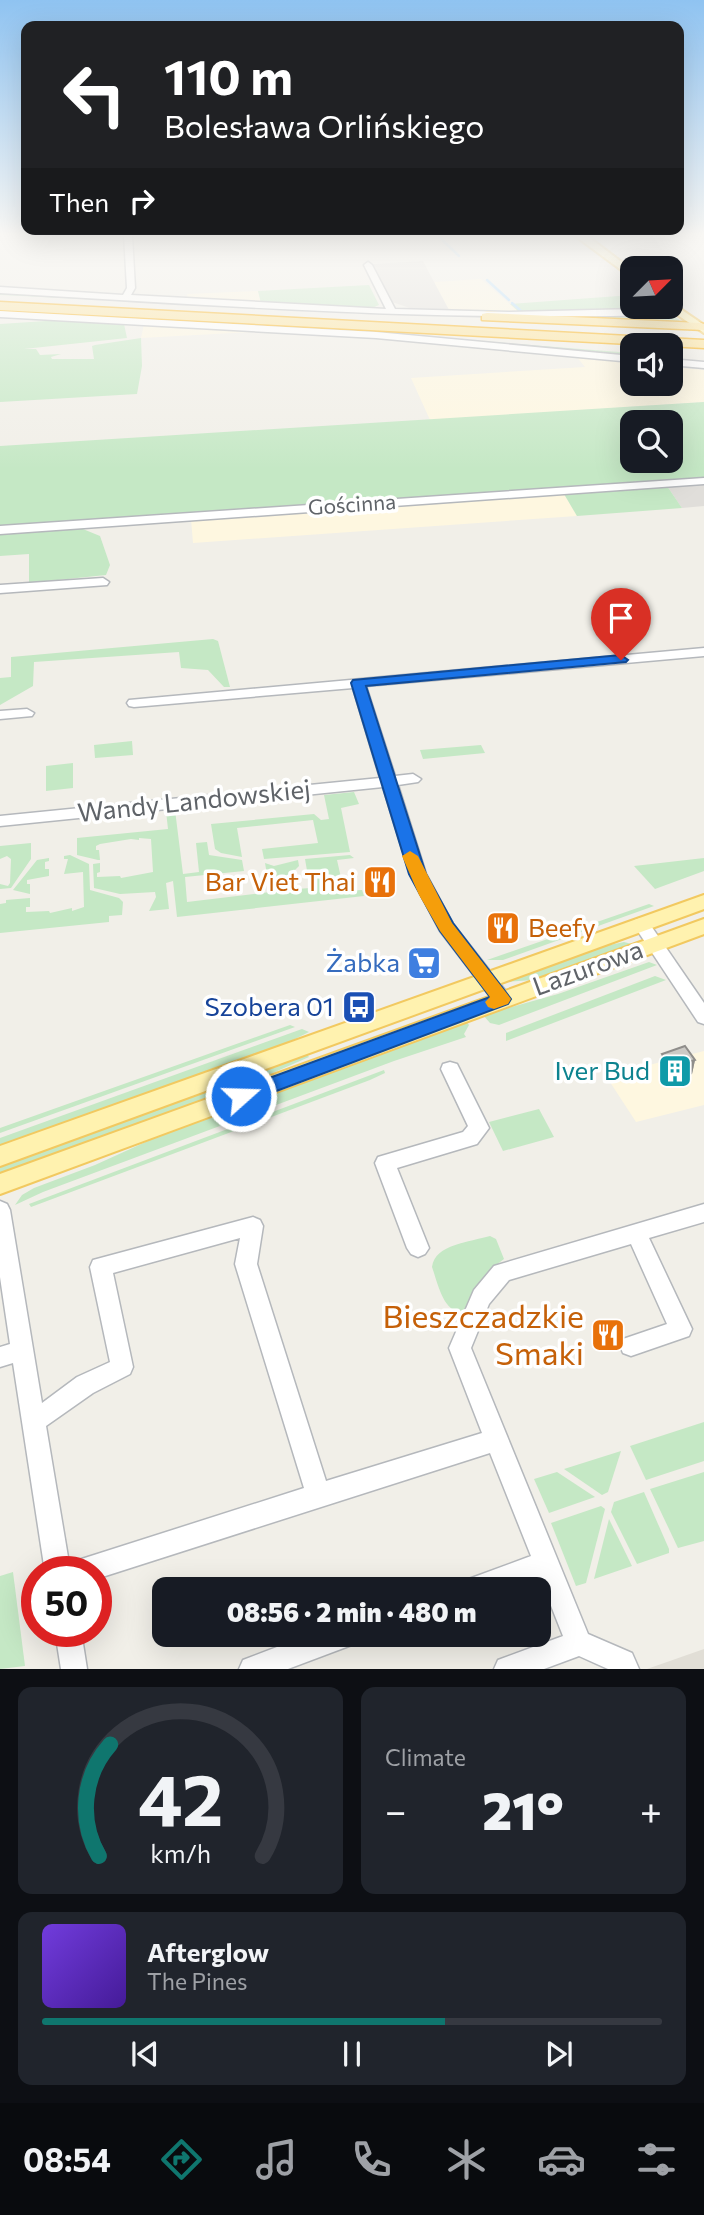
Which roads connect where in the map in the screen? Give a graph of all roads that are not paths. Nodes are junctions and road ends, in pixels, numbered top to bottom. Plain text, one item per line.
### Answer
1 (167, 313) edge
2 (206, 313) edge
3 (519, 313) edge
4 (609, 313) edge
5 (687, 313) edge
6 (0, 314) edge
7 (683, 314) edge
8 (267, 317) junction
9 (703, 327) edge
10 (704, 344) edge
11 (620, 348) edge
12 (683, 352) edge
13 (704, 353) edge
14 (620, 358) edge
15 (683, 363) edge
16 (704, 365) edge
17 (704, 481) edge
18 (0, 530) edge
19 (103, 582) dead end
20 (0, 589) edge
21 (704, 652) edge
22 (358, 683) junction
23 (134, 703) dead end
24 (27, 713) dead end
25 (0, 715) edge
26 (413, 779) dead end
27 (387, 782) junction
28 (0, 821) edge
29 (704, 902) edge
30 (640, 925) junction
31 (704, 926) edge
32 (654, 944) junction
33 (487, 980) junction
34 (502, 999) junction
35 (704, 1017) edge
36 (450, 1069) dead end
37 (0, 1156) edge
38 (0, 1184) edge
39 (0, 1210) edge
40 (704, 1213) edge
41 (636, 1233) junction
42 (418, 1248) dead end
43 (631, 1346) dead end
44 (23, 1350) junction
45 (0, 1357) edge
46 (33, 1418) junction
47 (495, 1440) junction
48 (319, 1496) junction
49 (55, 1556) edge
50 (112, 1561) edge
51 (545, 1564) junction
52 (509, 1577) edge
53 (579, 1643) junction
54 (71, 1647) edge
55 (312, 1647) edge
56 (74, 1669) edge
57 (252, 1669) edge
58 (507, 1669) edge
59 (626, 1669) edge

1 - 8 highway
2 - 8 highway
3 - 4 street
5 - 9 main road
6 - 14 street
7 - 9 main road
8 - 9 highway
8 - 10 highway
8 - 11 highway
12 - 13 highway
15 - 16 street
17 - 18 street, Gościnna
19 - 20 street
21 - 22 street
22 - 23 street
22 - 27 street
24 - 25 street
26 - 27 street, Wandy Landowskiej
27 - 28 street, Wandy Landowskiej
27 - 33 street
29 - 30 main road, Lazurowa
30 - 32 street
30 - 33 main road, Lazurowa
31 - 32 main road, Lazurowa
32 - 34 main road, Lazurowa
32 - 35 street
33 - 34 street
33 - 37 main road, Lazurowa
34 - 38 main road, Lazurowa
36 - 42 street
39 - 44 street
40 - 41 street
41 - 43 street
41 - 47 street
44 - 45 street
44 - 46 street
46 - 48 street
46 - 49 street
47 - 48 street
47 - 51 street
48 - 50 street
51 - 52 street
51 - 53 street
53 - 58 street
53 - 59 street
54 - 56 street
55 - 57 street

